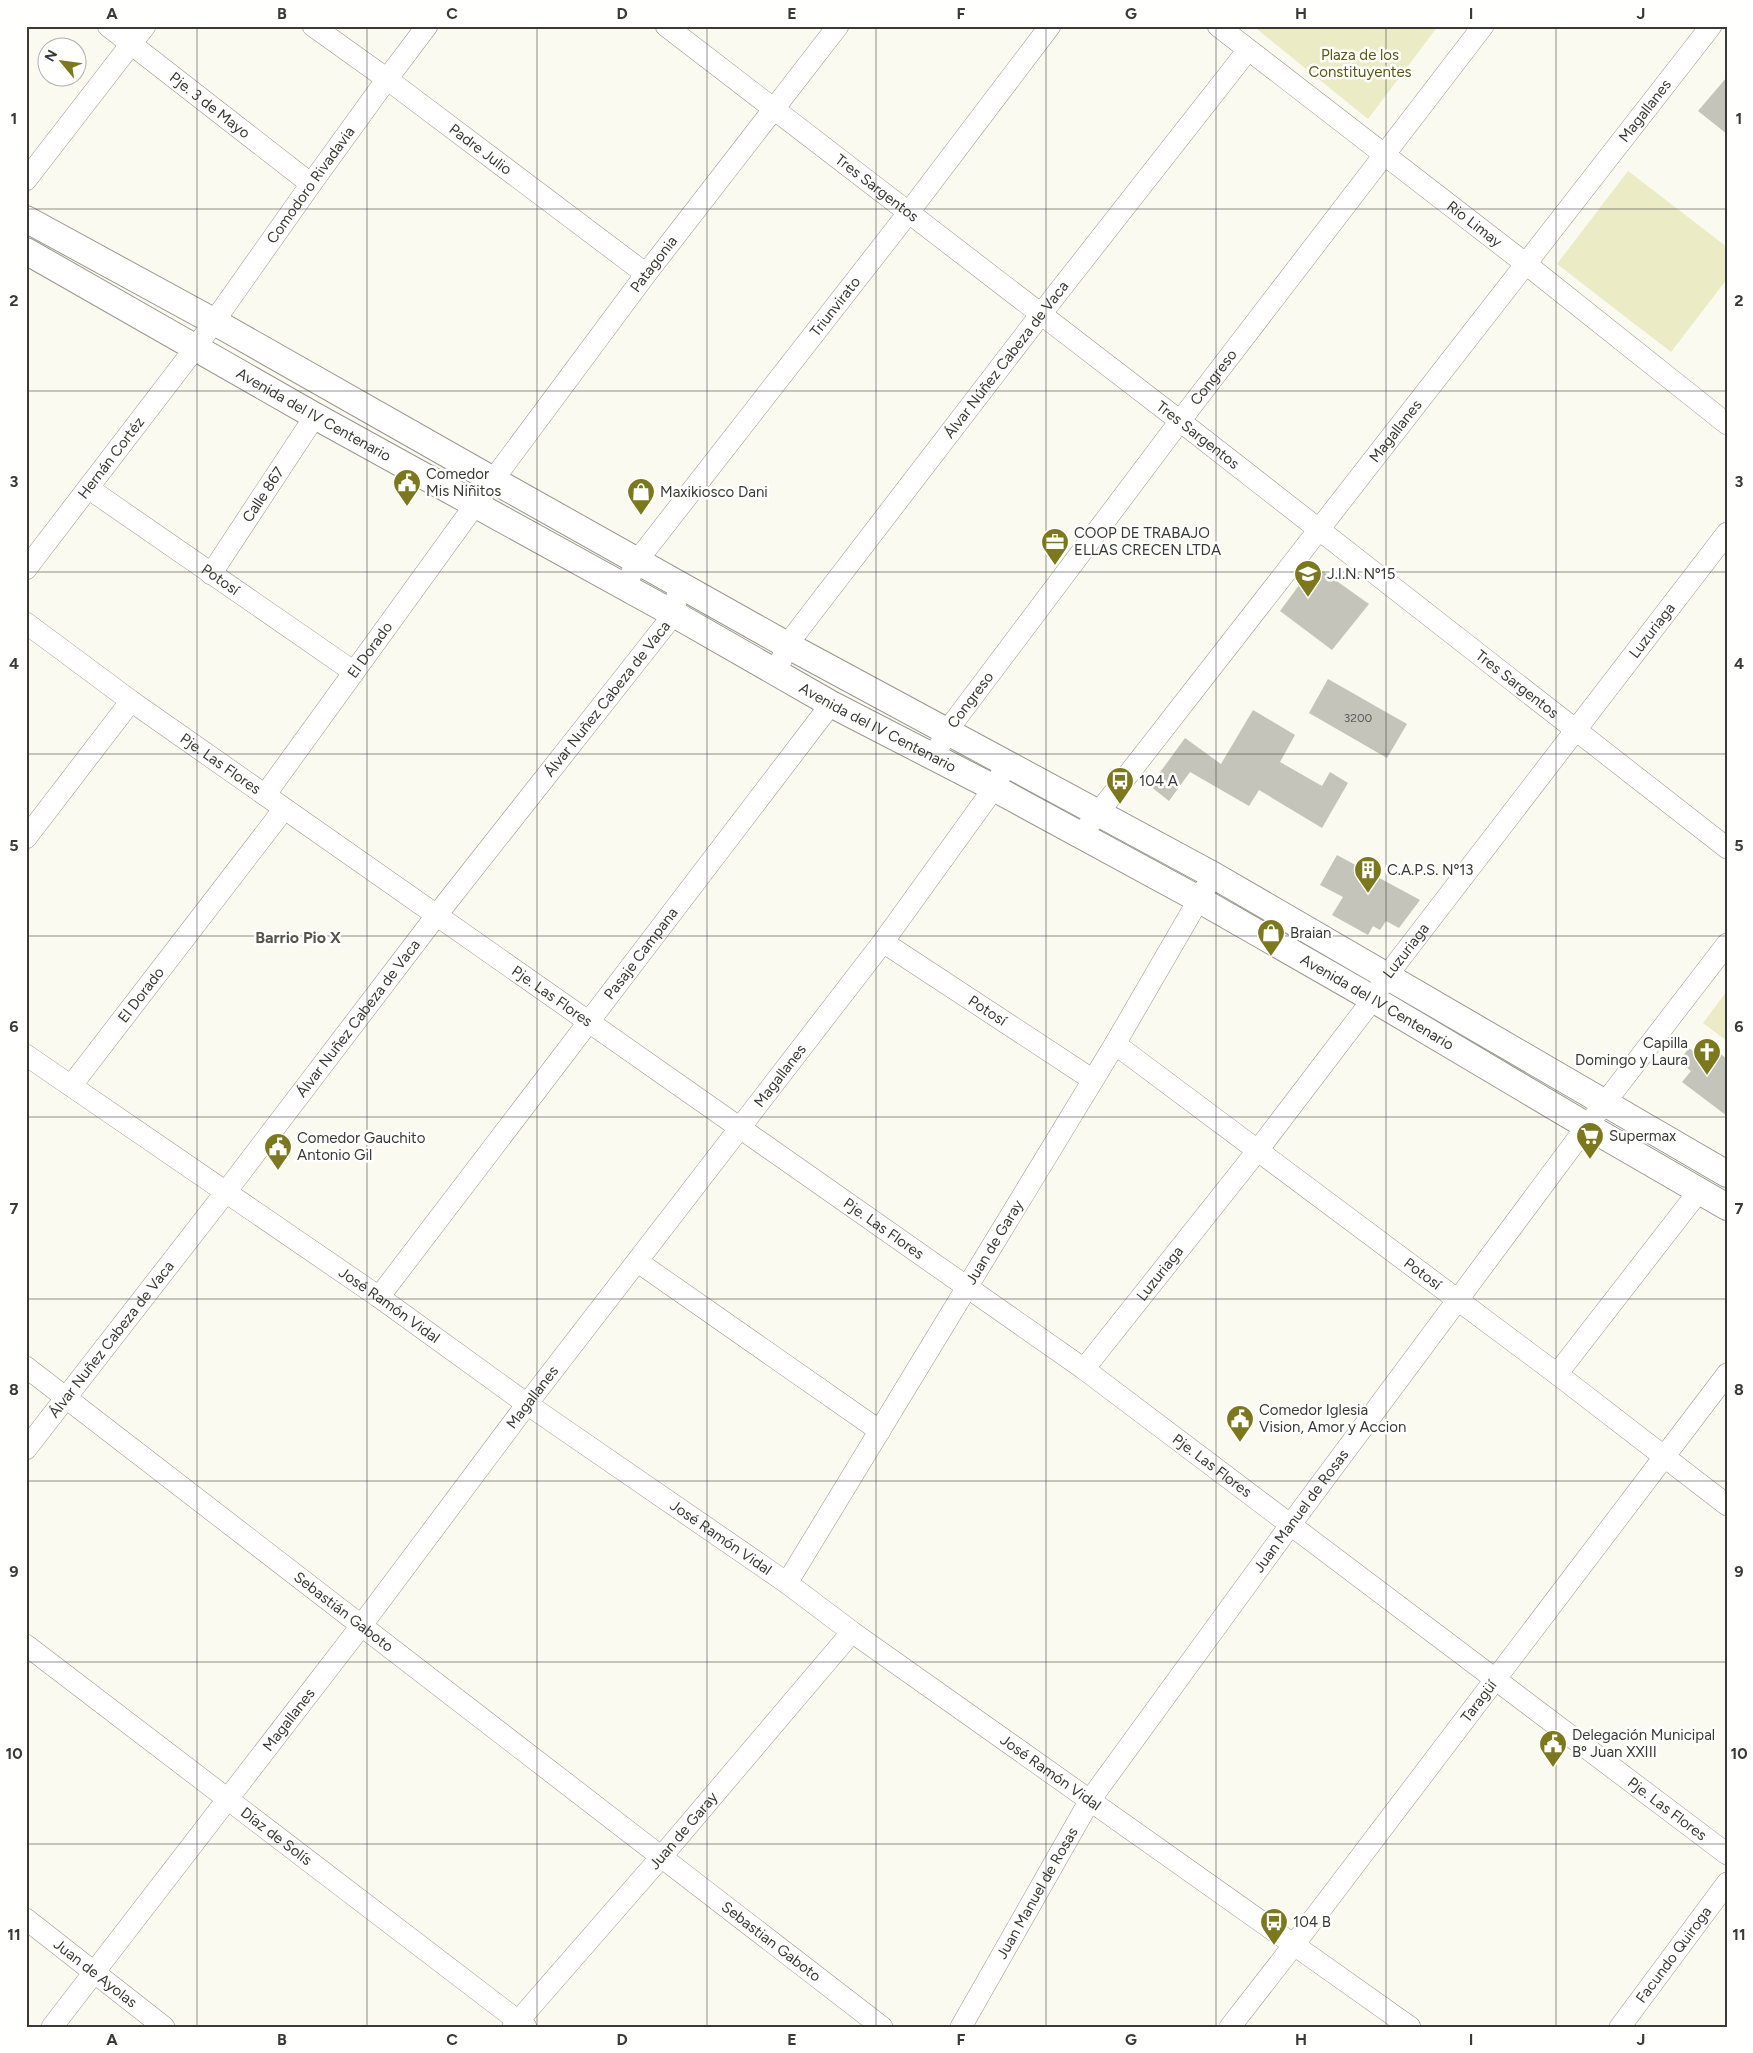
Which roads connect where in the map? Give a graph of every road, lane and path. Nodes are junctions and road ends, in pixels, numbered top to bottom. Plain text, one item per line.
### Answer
1 (108, 26) edge
2 (145, 26) edge
3 (313, 26) edge
4 (428, 26) edge
5 (666, 26) edge
6 (838, 26) edge
7 (1050, 26) edge
8 (1218, 26) edge
9 (1483, 26) edge
10 (1711, 26) edge
11 (131, 44) junction
12 (1248, 50) junction
13 (387, 79) junction
14 (774, 109) junction
15 (1385, 155) junction
16 (26, 180) edge
17 (311, 184) junction
18 (909, 212) junction
19 (26, 219) edge
20 (26, 251) edge
21 (1526, 264) junction
22 (646, 274) junction
23 (1041, 314) junction
24 (213, 321) junction
25 (196, 347) junction
26 (315, 416) junction
27 (1180, 421) junction
28 (1727, 424) edge
29 (492, 480) junction
30 (88, 488) junction
31 (474, 506) junction
32 (1320, 530) junction
33 (1727, 533) edge
34 (637, 560) junction
35 (26, 569) edge
36 (212, 574) junction
37 (679, 584) junction
38 (625, 588) junction
39 (674, 614) junction
40 (26, 624) edge
41 (787, 645) junction
42 (354, 672) junction
43 (776, 674) junction
44 (131, 702) junction
45 (831, 704) junction
46 (1575, 730) junction
47 (947, 731) junction
48 (934, 757) junction
49 (1007, 763) junction
50 (994, 788) junction
51 (265, 795) junction
52 (284, 809) junction
53 (1100, 813) junction
54 (1081, 836) junction
55 (26, 838) edge
56 (1727, 848) edge
57 (1213, 876) junction
58 (1200, 900) junction
59 (436, 916) junction
60 (883, 942) junction
61 (1727, 944) edge
62 (1386, 977) junction
63 (1373, 999) junction
64 (590, 1022) junction
65 (1116, 1044) junction
66 (26, 1055) edge
67 (1093, 1080) junction
68 (71, 1086) junction
69 (1606, 1103) junction
70 (1586, 1126) junction
71 (740, 1127) junction
72 (1258, 1150) junction
73 (1727, 1174) edge
74 (1699, 1191) junction
75 (225, 1193) junction
76 (1727, 1207) edge
77 (638, 1262) junction
78 (967, 1286) junction
79 (379, 1297) junction
80 (1458, 1300) junction
81 (26, 1367) edge
82 (1084, 1369) junction
83 (1558, 1374) junction
84 (1727, 1374) edge
85 (66, 1398) junction
86 (527, 1404) junction
87 (880, 1431) junction
88 (26, 1449) edge
89 (1664, 1458) junction
90 (1727, 1505) edge
91 (1291, 1524) junction
92 (787, 1583) junction
93 (361, 1626) junction
94 (852, 1632) junction
95 (26, 1645) edge
96 (1495, 1678) junction
97 (228, 1799) junction
98 (1090, 1800) junction
99 (1727, 1854) edge
100 (662, 1856) junction
101 (1727, 1883) edge
102 (26, 1919) edge
103 (1293, 1946) junction
104 (95, 1973) junction
105 (519, 2025) edge
106 (52, 2027) edge
107 (164, 2027) edge
108 (882, 2027) edge
109 (961, 2027) edge
110 (1230, 2027) edge
111 (1410, 2027) edge
112 (1620, 2027) edge

1 - 11 street, Pje. 3 de Mayo
2 - 11 street
3 - 13 street, Padre Julio
4 - 13 street, Comodoro Rivadavia
5 - 14 street, Tres Sargentos
6 - 14 street, Patagonia
7 - 18 street, Triunvirato
8 - 12 street, Rio Limay
9 - 15 street, Congreso
10 - 21 street, Magallanes
11 - 16 street
11 - 17 street, Pje. 3 de Mayo
12 - 15 street, Rio Limay
12 - 23 street, Álvar Núñez Cabeza de Vaca
13 - 17 street, Comodoro Rivadavia
13 - 22 street, Padre Julio
14 - 18 street, Tres Sargentos
14 - 22 street, Patagonia
15 - 21 street, Rio Limay
15 - 27 street, Congreso
17 - 24 street, Comodoro Rivadavia
18 - 23 street, Tres Sargentos
18 - 34 street, Triunvirato
19 - 24 main road, Avenida del IV Centenario
20 - 25 main road, Avenida del IV Centenario
21 - 28 street, Rio Limay
21 - 32 street, Magallanes
22 - 29 street, Patagonia
23 - 27 street, Tres Sargentos
23 - 41 street, Álvar Núñez Cabeza de Vaca
24 - 25 street, Comodoro Rivadavia
24 - 29 main road, Avenida del IV Centenario
25 - 26 main road, Avenida del IV Centenario
25 - 30 street, Hernán Cortéz
26 - 31 main road, Avenida del IV Centenario
26 - 36 street, Calle 867
27 - 32 street, Tres Sargentos
27 - 47 street, Congreso
29 - 31 street, Patagonia
29 - 34 main road, Avenida del IV Centenario
30 - 35 street, Hernán Cortéz
30 - 36 street, Potosí
31 - 38 main road, Avenida del IV Centenario
31 - 42 street, El Dorado
32 - 46 street, Tres Sargentos
32 - 53 street, Magallanes
33 - 46 street, Luzuriaga
34 - 37 main road, Avenida del IV Centenario
34 - 38 street, Triunvirato
36 - 42 street, Potosí
37 - 39 street, Álvar Nuñez Cabeza de Vaca
37 - 41 main road, Avenida del IV Centenario
38 - 39 main road, Avenida del IV Centenario
39 - 43 main road, Avenida del IV Centenario
39 - 59 street, Álvar Nuñez Cabeza de Vaca
40 - 44 street, Pje. Las Flores
41 - 43 street, Álvar Núñez Cabeza de Vaca
41 - 47 main road, Avenida del IV Centenario
42 - 51 street, El Dorado
43 - 45 main road, Avenida del IV Centenario
44 - 51 street, Pje. Las Flores
44 - 55 street
45 - 48 main road, Avenida del IV Centenario
45 - 64 street, Pasaje Campana
46 - 56 street, Tres Sargentos
46 - 62 street, Luzuriaga
47 - 48 street, Congreso
47 - 49 main road, Avenida del IV Centenario
48 - 50 main road, Avenida del IV Centenario
49 - 50 street, Magallanes
49 - 53 main road, Avenida del IV Centenario
50 - 54 main road, Avenida del IV Centenario
50 - 60 street, Magallanes
51 - 52 street, Pje. Las Flores
52 - 59 street, Pje. Las Flores
52 - 68 street, El Dorado
53 - 54 street, Magallanes
53 - 57 main road, Avenida del IV Centenario
54 - 58 main road, Avenida del IV Centenario
57 - 58 street, Juan de Garay
57 - 62 main road, Avenida del IV Centenario
58 - 63 main road, Avenida del IV Centenario
58 - 65 street, Juan de Garay
59 - 64 street, Pje. Las Flores
59 - 75 street, Álvar Nuñez Cabeza de Vaca
60 - 67 street, Potosí
60 - 71 street, Magallanes
61 - 69 street, Juan Manuel de Rosas
62 - 63 street, Luzuriaga
62 - 69 main road, Avenida del IV Centenario
63 - 70 main road, Avenida del IV Centenario
63 - 72 street, Luzuriaga
64 - 71 street, Pje. Las Flores
64 - 79 street, Pasaje Campana
65 - 67 street, Juan de Garay
65 - 72 street, Potosí
66 - 68 street, José Ramón Vidal
67 - 78 street, Juan de Garay
68 - 75 street, José Ramón Vidal
69 - 70 street, Juan Manuel de Rosas
69 - 73 main road, Avenida del IV Centenario
70 - 74 main road, Avenida del IV Centenario
70 - 80 street, Juan Manuel de Rosas
71 - 77 street, Magallanes
71 - 78 street, Pje. Las Flores
72 - 80 street, Potosí
72 - 82 street, Luzuriaga
74 - 76 main road, Avenida del IV Centenario
74 - 83 street
75 - 79 street, José Ramón Vidal
75 - 85 street, Álvar Nuñez Cabeza de Vaca
77 - 86 street, Magallanes
77 - 87 street
78 - 82 street, Pje. Las Flores
78 - 87 street, Juan de Garay
79 - 86 street, José Ramón Vidal
80 - 83 street, Potosí
80 - 91 street, Juan Manuel de Rosas
81 - 85 street, Sebastián Gaboto
82 - 91 street, Pje. Las Flores
83 - 89 street, Potosí
84 - 89 street, Taragüí
85 - 88 street, Álvar Nuñez Cabeza de Vaca
85 - 93 street, Sebastián Gaboto
86 - 92 street, José Ramón Vidal
86 - 93 street, Magallanes
87 - 92 street, Juan de Garay
89 - 90 street, Potosí
89 - 96 street, Taragüí
91 - 96 street, Pje. Las Flores
91 - 98 street, Juan Manuel de Rosas
92 - 94 street, José Ramón Vidal
93 - 97 street, Magallanes
93 - 100 street, Sebastián Gaboto
94 - 98 street, José Ramón Vidal
94 - 100 street, Juan de Garay
95 - 97 street, Díaz de Solís
96 - 99 street, Pje. Las Flores
96 - 103 street, Taragüí
97 - 104 street, Magallanes
97 - 105 street, Díaz de Solís
98 - 103 street, José Ramón Vidal
98 - 109 street, Juan Manuel de Rosas
100 - 105 street, Juan de Garay
100 - 108 street, Sebastian Gaboto
101 - 112 street, Facundo Quiroga
102 - 104 street, Juan de Ayolas
103 - 110 street, Taragüí
103 - 111 street, José Ramón Vidal
104 - 106 street, Magallanes
104 - 107 street, Juan de Ayolas

